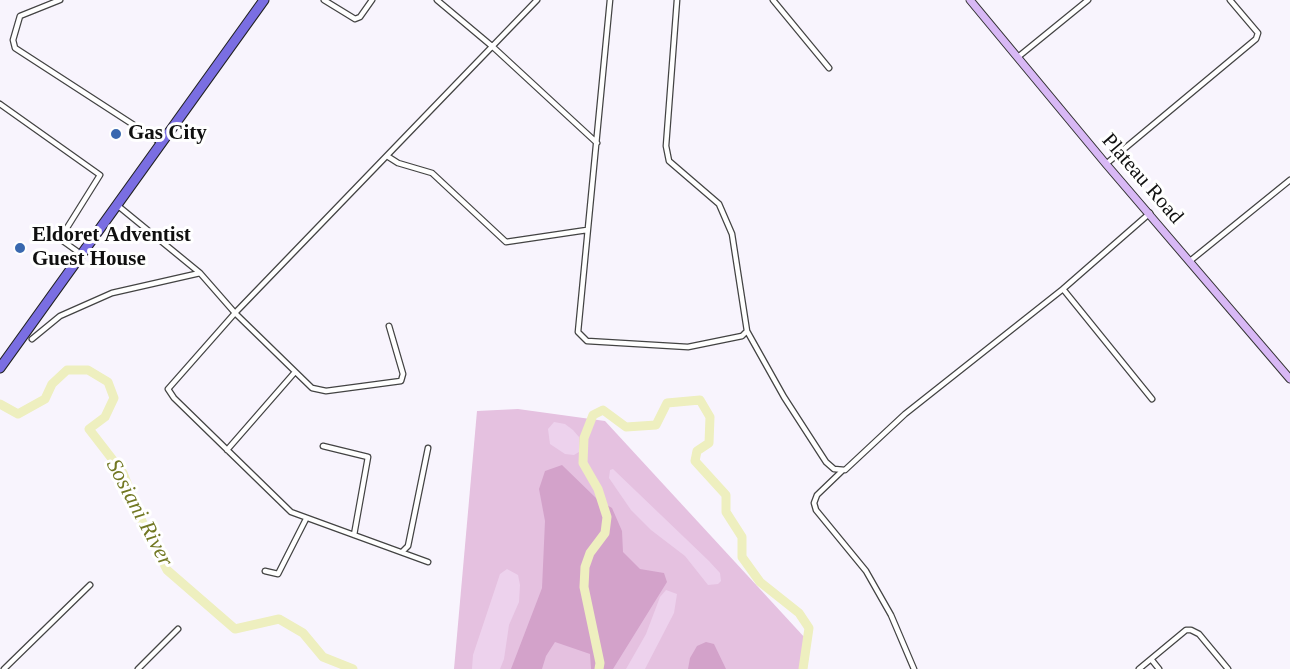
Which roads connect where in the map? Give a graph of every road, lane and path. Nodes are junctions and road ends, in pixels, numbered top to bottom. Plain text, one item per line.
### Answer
1 (60, 0) edge
2 (264, 0) edge
3 (324, 0) edge
4 (372, 0) edge
5 (437, 0) edge
6 (537, 0) edge
7 (610, 0) edge
8 (677, 0) edge
9 (773, 0) edge
10 (1088, 0) edge
11 (1230, 0) edge
12 (973, 1) edge
13 (493, 47) junction
14 (1017, 57) junction
15 (829, 68) dead end
16 (0, 104) edge
17 (160, 142) junction
18 (597, 143) junction
19 (387, 156) junction
20 (1106, 164) junction
21 (1290, 180) edge
22 (117, 205) junction
23 (1150, 213) junction
24 (587, 230) junction
25 (81, 254) junction
26 (1190, 261) junction
27 (200, 273) junction
28 (1063, 289) junction
29 (235, 313) junction
30 (389, 326) dead end
31 (747, 331) junction
32 (32, 339) dead end
33 (0, 368) edge
34 (295, 372) junction
35 (1290, 379) edge
36 (1152, 399) dead end
37 (323, 446) dead end
38 (428, 448) dead end
39 (227, 450) junction
40 (842, 471) junction
41 (306, 519) junction
42 (354, 536) junction
43 (402, 552) junction
44 (428, 562) dead end
45 (265, 571) dead end
46 (90, 585) dead end
47 (178, 629) dead end
48 (1151, 659) junction
49 (1227, 668) edge
50 (4, 669) edge
51 (138, 669) edge
52 (914, 669) edge
53 (1139, 669) edge
54 (1159, 669) edge

1 - 17 street
2 - 17 highway
3 - 4 street
5 - 13 street
6 - 13 street
7 - 18 street
8 - 31 street
9 - 15 street
10 - 14 street
11 - 20 street
12 - 14 street, Plateau Road
13 - 18 street
13 - 19 street
14 - 20 street, Plateau Road
16 - 25 street
17 - 22 highway
18 - 24 street
19 - 24 street
19 - 29 street
20 - 23 street, Plateau Road
21 - 26 street
22 - 25 highway
22 - 27 street
23 - 26 street, Plateau Road
23 - 28 street
24 - 31 street
25 - 33 highway
26 - 35 street, Plateau Road
27 - 29 street
27 - 32 street
28 - 36 street
28 - 40 street
29 - 34 street
29 - 39 street
30 - 34 street
31 - 40 street
34 - 39 street
37 - 42 street
38 - 43 street
39 - 41 street
40 - 52 street
41 - 42 street
41 - 45 street
42 - 43 street
43 - 44 street
46 - 50 street
47 - 51 street
48 - 49 street
48 - 53 street
48 - 54 street

